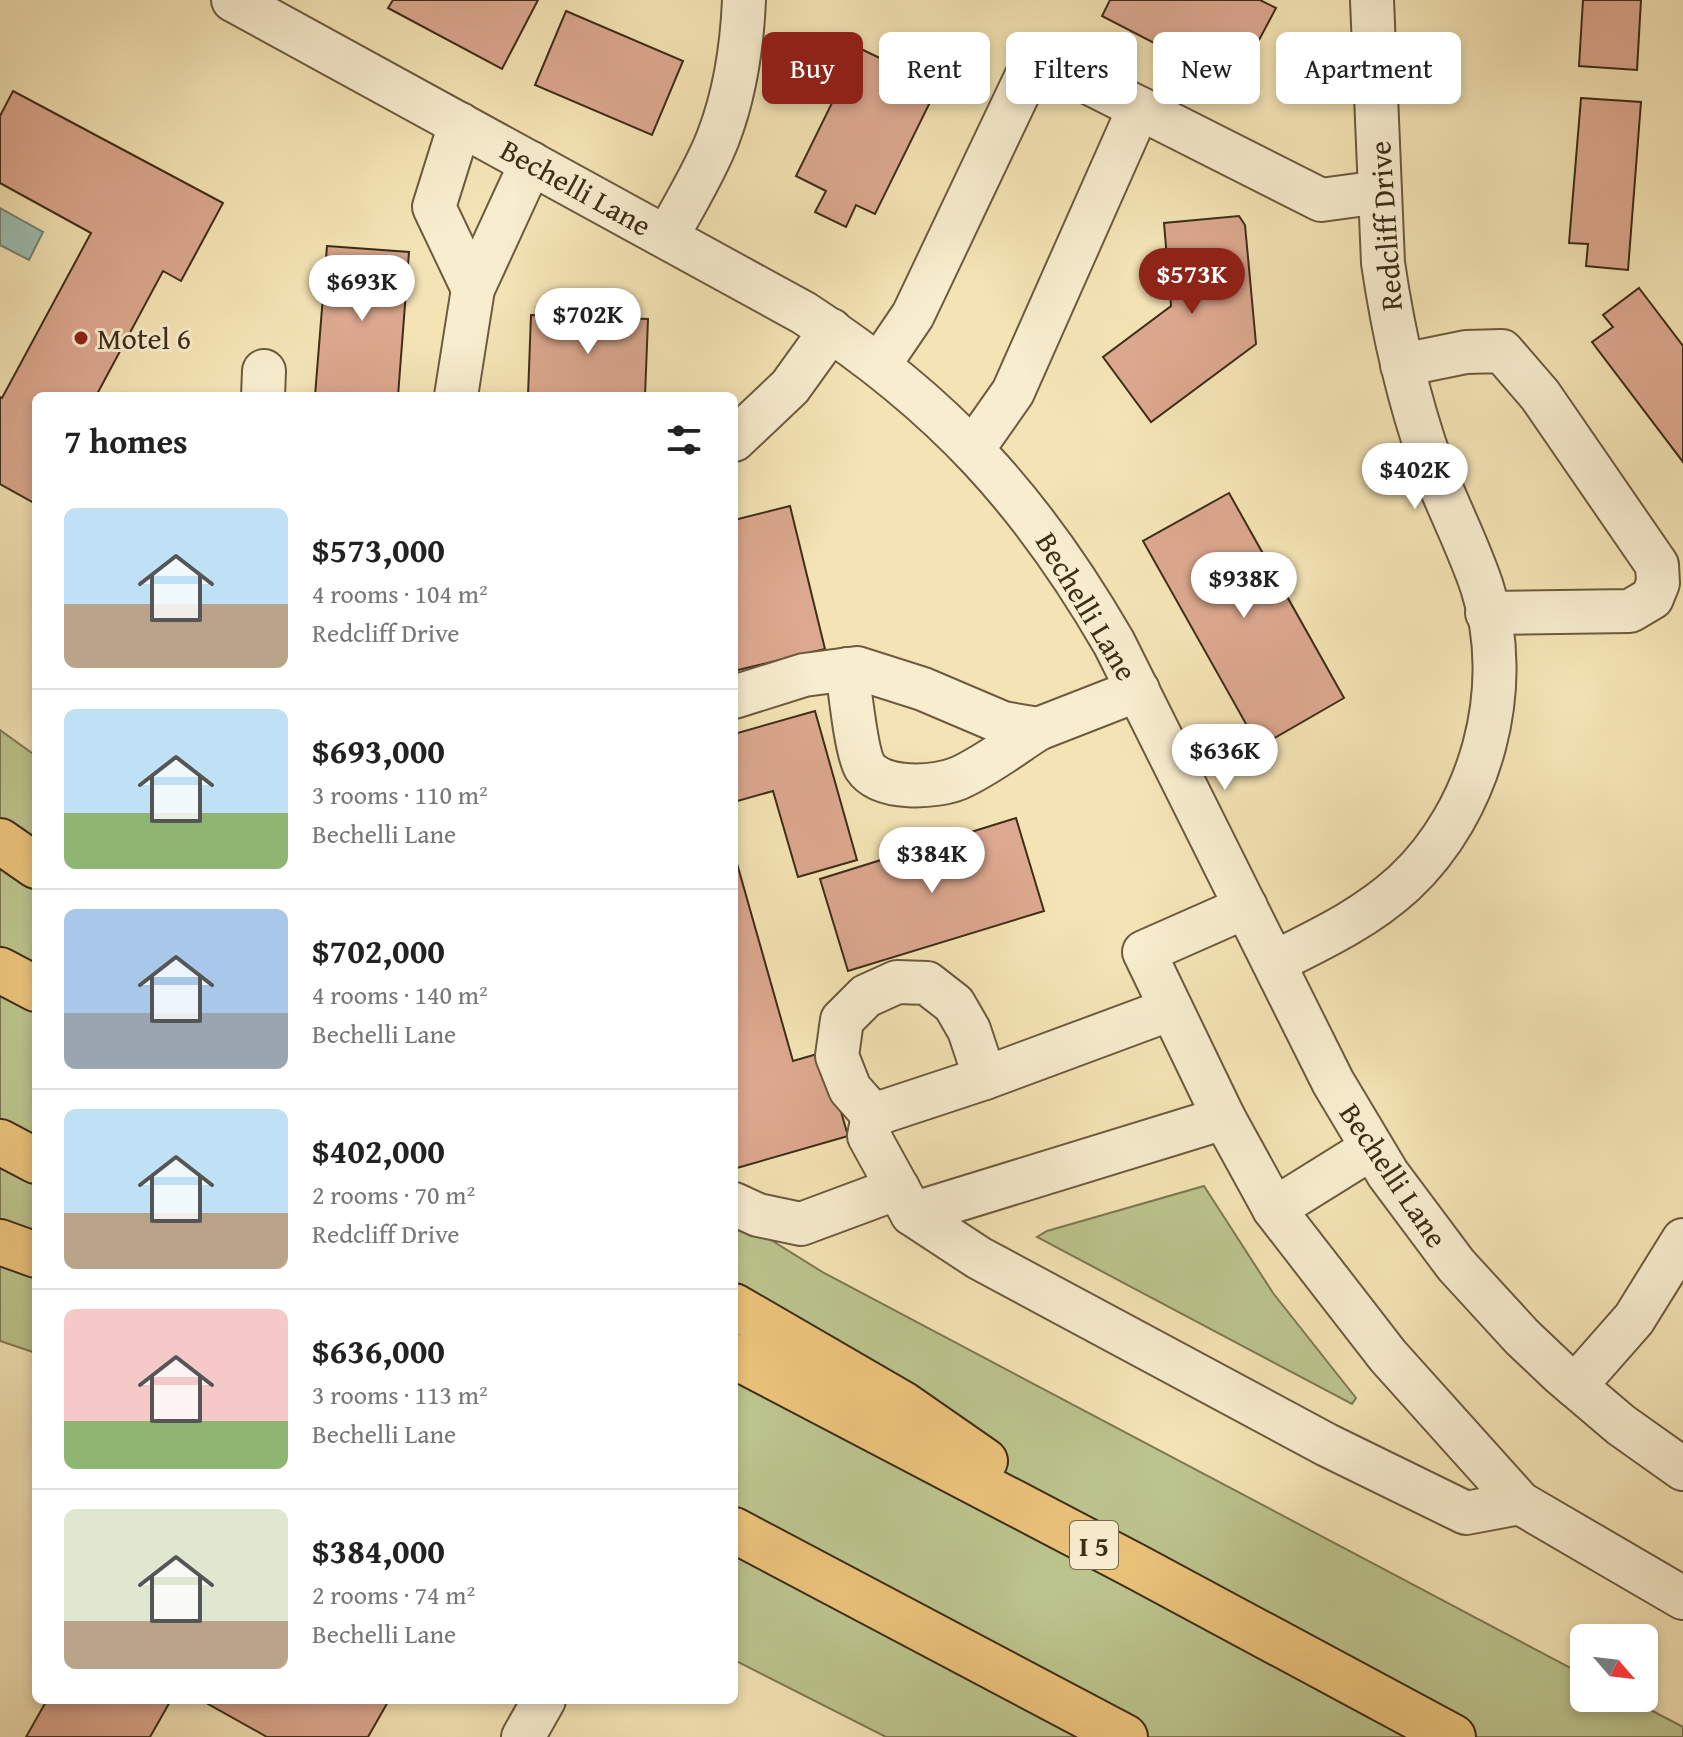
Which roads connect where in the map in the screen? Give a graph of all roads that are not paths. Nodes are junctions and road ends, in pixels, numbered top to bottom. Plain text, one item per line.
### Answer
1 (233, 0) edge
2 (744, 0) edge
3 (1372, 0) edge
4 (1139, 108) junction
5 (460, 124) junction
6 (531, 163) junction
7 (1380, 192) junction
8 (667, 237) junction
9 (473, 289) junction
10 (831, 330) junction
11 (879, 365) junction
12 (1402, 365) junction
13 (457, 392) edge
14 (738, 436) edge
15 (973, 449) junction
16 (1487, 613) junction
17 (847, 669) junction
18 (1138, 690) junction
19 (738, 696) edge
20 (1038, 729) junction
21 (0, 841) edge
22 (32, 863) edge
23 (1246, 907) junction
24 (1275, 962) junction
25 (0, 970) edge
26 (32, 987) edge
27 (1171, 1009) junction
28 (985, 1078) junction
29 (873, 1115) junction
30 (1224, 1118) junction
31 (0, 1142) edge
32 (1372, 1148) junction
33 (32, 1159) edge
34 (905, 1201) junction
35 (738, 1206) edge
36 (1274, 1209) junction
37 (1683, 1240) edge
38 (0, 1242) edge
39 (32, 1254) edge
40 (1670, 1289) edge
41 (738, 1308) edge
42 (738, 1358) edge
43 (1575, 1386) junction
44 (1683, 1469) edge
45 (1520, 1503) junction
46 (738, 1532) edge
47 (1135, 1566) junction
48 (1683, 1598) edge
49 (542, 1704) edge
50 (523, 1737) edge
51 (1125, 1737) edge
52 (1453, 1737) edge

1 - 5 street, Bechelli Lane
2 - 8 street
3 - 7 street, Redcliff Drive
4 - 7 street
4 - 11 street
4 - 15 street
5 - 6 street, Bechelli Lane
5 - 9 street
6 - 8 street, Bechelli Lane
6 - 9 street
7 - 12 street, Redcliff Drive
8 - 10 street, Bechelli Lane
9 - 13 street
10 - 11 street, Bechelli Lane
10 - 14 street
11 - 15 street, Bechelli Lane
12 - 16 street, Redcliff Drive
12 - 16 street
15 - 18 street, Bechelli Lane
16 - 24 street, Redcliff Drive
17 - 19 street
17 - 20 street
17 - 20 street
18 - 20 street
18 - 23 street, Bechelli Lane
21 - 22 highway
23 - 24 street, Bechelli Lane
23 - 27 street
24 - 32 street, Bechelli Lane
25 - 26 highway
27 - 28 street
27 - 30 street
28 - 29 street
28 - 29 street
29 - 34 street
30 - 34 street
30 - 36 street
31 - 33 highway
32 - 36 street
32 - 43 street, Bechelli Lane
34 - 35 street
34 - 45 street
36 - 45 street
37 - 40 street
38 - 39 highway
40 - 43 street
41 - 47 highway
42 - 47 highway, I 5
43 - 44 street, Bechelli Lane
45 - 48 street
46 - 51 highway
47 - 52 highway, I 5
49 - 50 street

